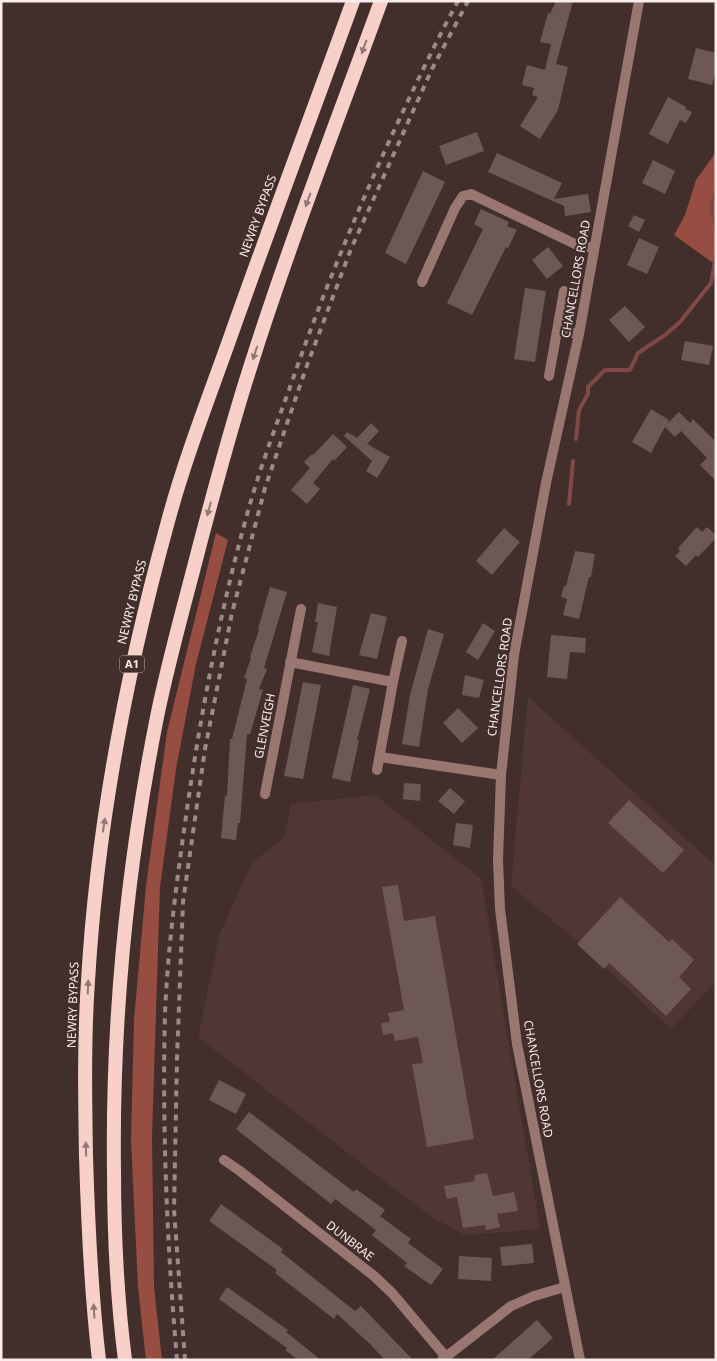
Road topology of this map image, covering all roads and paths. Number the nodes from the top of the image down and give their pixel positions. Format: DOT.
graph roads {
  1 [pos="353,1"];
  2 [pos="381,1"];
  3 [pos="639,1"];
  4 [pos="593,248"];
  5 [pos="422,282"];
  6 [pos="564,291"];
  7 [pos="558,330"];
  8 [pos="579,334"];
  9 [pos="549,376"];
  10 [pos="301,609"];
  11 [pos="402,641"];
  12 [pos="290,662"];
  13 [pos="393,682"];
  14 [pos="380,757"];
  15 [pos="377,770"];
  16 [pos="501,774"];
  17 [pos="266,794"];
  18 [pos="224,1160"];
  19 [pos="565,1287"];
  20 [pos="444,1358"];
  21 [pos="99,1360"];
  22 [pos="125,1360"];
  23 [pos="580,1360"];
  21 -- 1 [label="highway, NEWRY BYPASS / A1, one-way"];
  2 -- 22 [label="highway, one-way"];
  3 -- 4 [label="street, CHANCELLORS ROAD"];
  4 -- 5 [label="street"];
  4 -- 8 [label="street, CHANCELLORS ROAD"];
  6 -- 7 [label="street"];
  7 -- 8 [label="street"];
  7 -- 9 [label="street"];
  8 -- 16 [label="street, CHANCELLORS ROAD"];
  10 -- 12 [label="street, GLENVEIGH"];
  11 -- 13 [label="street"];
  12 -- 13 [label="street"];
  12 -- 17 [label="street, GLENVEIGH"];
  13 -- 14 [label="street"];
  14 -- 15 [label="street"];
  14 -- 16 [label="street"];
  16 -- 19 [label="street, CHANCELLORS ROAD"];
  18 -- 20 [label="street, DUNBRAE"];
  19 -- 20 [label="street, DUNBRAE"];
  19 -- 23 [label="street, CHANCELLORS ROAD"];
}
